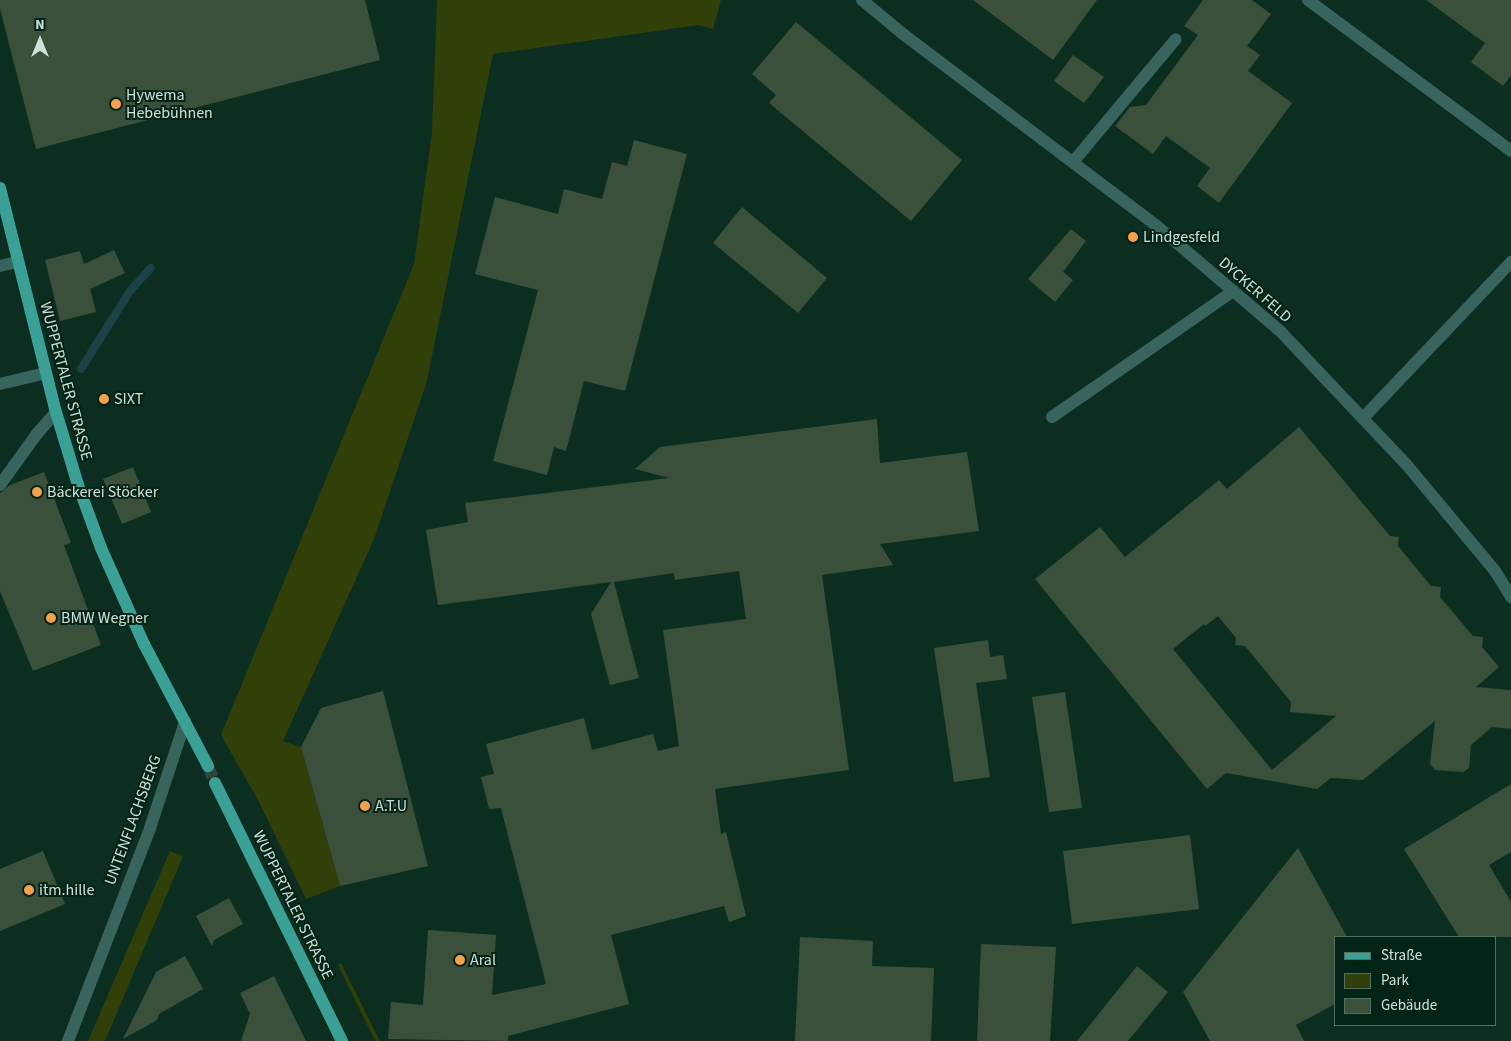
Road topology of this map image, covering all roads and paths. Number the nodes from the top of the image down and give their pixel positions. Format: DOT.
graph roads {
  1 [pos="862,0"];
  2 [pos="1308,0"];
  3 [pos="1176,38"];
  4 [pos="1511,151"];
  5 [pos="1073,162"];
  6 [pos="0,188"];
  7 [pos="17,262"];
  8 [pos="1511,262"];
  9 [pos="0,266"];
  10 [pos="1233,291"];
  11 [pos="46,373"];
  12 [pos="0,384"];
  13 [pos="56,412"];
  14 [pos="1052,417"];
  15 [pos="1364,417"];
  16 [pos="0,485"];
  17 [pos="1511,597"];
  18 [pos="185,722"];
  19 [pos="208,766"];
  20 [pos="215,782"];
  21 [pos="68,1041"];
  22 [pos="342,1041"];
  1 -- 5 [label="street, DYCKER FELD"];
  2 -- 4 [label="street"];
  3 -- 5 [label="street"];
  5 -- 10 [label="street, DYCKER FELD"];
  6 -- 7 [label="main road, WUPPERTALER STRASSE"];
  7 -- 9 [label="street"];
  7 -- 11 [label="main road, WUPPERTALER STRASSE"];
  8 -- 15 [label="street"];
  10 -- 14 [label="street"];
  10 -- 15 [label="street, DYCKER FELD"];
  11 -- 12 [label="street"];
  11 -- 13 [label="main road, WUPPERTALER STRASSE"];
  13 -- 16 [label="street"];
  13 -- 18 [label="main road, WUPPERTALER STRASSE"];
  15 -- 17 [label="street, DYCKER FELD"];
  18 -- 19 [label="main road, WUPPERTALER STRASSE"];
  18 -- 21 [label="street, UNTENFLACHSBERG"];
  20 -- 22 [label="main road, WUPPERTALER STRASSE"];
}
